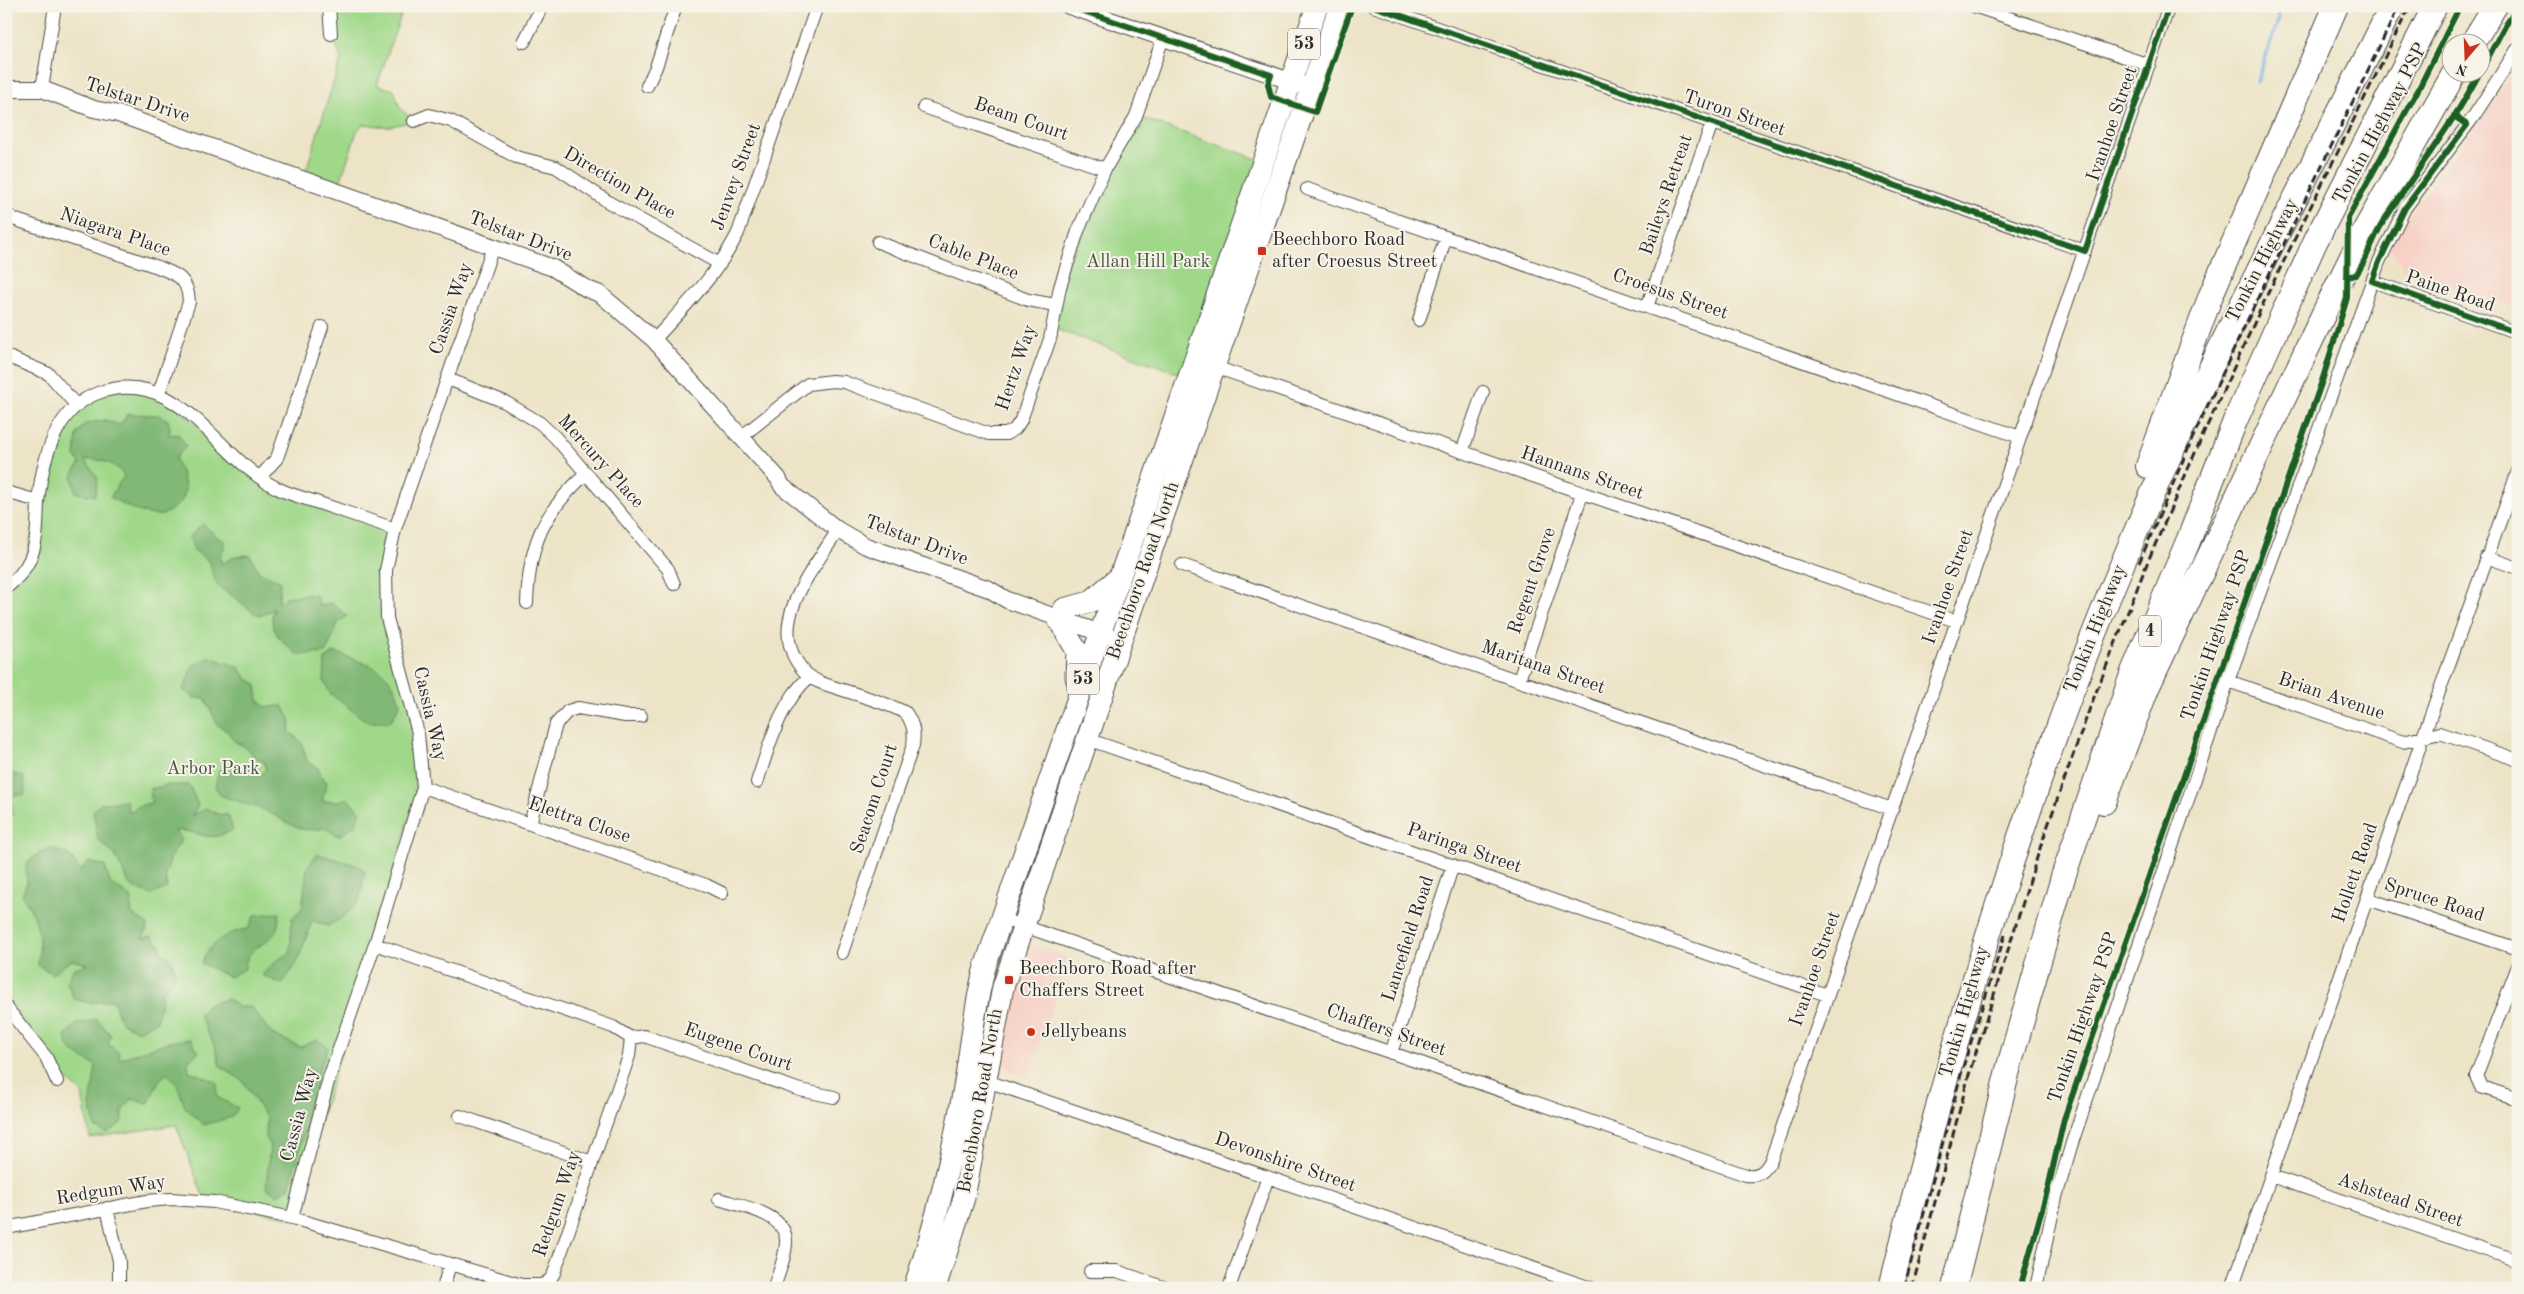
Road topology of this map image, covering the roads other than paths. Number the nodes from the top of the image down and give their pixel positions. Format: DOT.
graph roads {
  1 [pos="55,6"];
  2 [pos="329,6"];
  3 [pos="542,6"];
  4 [pos="676,6"];
  5 [pos="817,6"];
  6 [pos="1069,6"];
  7 [pos="1317,6"];
  8 [pos="1340,6"];
  9 [pos="1373,6"];
  10 [pos="1974,6"];
  11 [pos="2169,6"];
  12 [pos="2336,6"];
  13 [pos="2392,6"];
  14 [pos="2435,6"];
  15 [pos="2495,6"];
  16 [pos="2479,32"];
  17 [pos="331,34"];
  18 [pos="1163,38"];
  19 [pos="524,42"];
  20 [pos="2518,48"];
  21 [pos="2149,65"];
  22 [pos="2449,82"];
  23 [pos="1301,85"];
  24 [pos="646,86"];
  25 [pos="6,89"];
  26 [pos="42,89"];
  27 [pos="924,107"];
  28 [pos="414,121"];
  29 [pos="1712,122"];
  30 [pos="1106,169"];
  31 [pos="1307,189"];
  32 [pos="6,214"];
  33 [pos="1446,237"];
  34 [pos="878,242"];
  35 [pos="493,247"];
  36 [pos="2085,251"];
  37 [pos="720,264"];
  38 [pos="2372,282"];
  39 [pos="1055,305"];
  40 [pos="1647,307"];
  41 [pos="1419,320"];
  42 [pos="322,327"];
  43 [pos="2518,333"];
  44 [pos="654,340"];
  45 [pos="6,356"];
  46 [pos="1205,363"];
  47 [pos="448,380"];
  48 [pos="1483,392"];
  49 [pos="159,393"];
  50 [pos="76,405"];
  51 [pos="740,437"];
  52 [pos="2020,437"];
  53 [pos="1462,452"];
  54 [pos="2518,470"];
  55 [pos="587,473"];
  56 [pos="260,477"];
  57 [pos="6,492"];
  58 [pos="1582,494"];
  59 [pos="38,502"];
  60 [pos="395,529"];
  61 [pos="838,530"];
  62 [pos="2486,557"];
  63 [pos="1182,565"];
  64 [pos="2518,568"];
  65 [pos="1118,577"];
  66 [pos="674,584"];
  67 [pos="6,588"];
  68 [pos="527,603"];
  69 [pos="1061,614"];
  70 [pos="1956,622"];
  71 [pos="1101,627"];
  72 [pos="1122,634"];
  73 [pos="2081,665"];
  74 [pos="810,676"];
  75 [pos="1520,680"];
  76 [pos="2228,681"];
  77 [pos="1073,708"];
  78 [pos="641,716"];
  79 [pos="2423,736"];
  80 [pos="1088,739"];
  81 [pos="2518,760"];
  82 [pos="757,782"];
  83 [pos="423,787"];
  84 [pos="1892,809"];
  85 [pos="530,824"];
  86 [pos="1453,865"];
  87 [pos="722,893"];
  88 [pos="2368,898"];
  89 [pos="1012,922"];
  90 [pos="375,944"];
  91 [pos="2518,949"];
  92 [pos="842,953"];
  93 [pos="2518,966"];
  94 [pos="1827,995"];
  95 [pos="6,1007"];
  96 [pos="2022,1021"];
  97 [pos="631,1038"];
  98 [pos="1391,1053"];
  99 [pos="966,1074"];
  100 [pos="57,1081"];
  101 [pos="987,1081"];
  102 [pos="834,1097"];
  103 [pos="2518,1099"];
  104 [pos="460,1116"];
  105 [pos="592,1162"];
  106 [pos="1757,1175"];
  107 [pos="2271,1176"];
  108 [pos="1268,1177"];
  109 [pos="719,1199"];
  110 [pos="107,1208"];
  111 [pos="292,1218"];
  112 [pos="6,1228"];
  113 [pos="2518,1261"];
  114 [pos="450,1264"];
  115 [pos="1090,1271"];
  116 [pos="119,1288"];
  117 [pos="443,1288"];
  118 [pos="774,1288"];
  119 [pos="914,1288"];
  120 [pos="935,1288"];
  121 [pos="1166,1288"];
  122 [pos="1229,1288"];
  123 [pos="1591,1288"];
  124 [pos="1891,1288"];
  125 [pos="1954,1288"];
  126 [pos="2036,1288"];
  127 [pos="2232,1288"];
  1 -- 26 [label="street"];
  2 -- 17 [label="street"];
  3 -- 19 [label="street"];
  4 -- 24 [label="street"];
  5 -- 37 [label="street, Jenvey Street"];
  6 -- 18 [label="street"];
  7 -- 23 [label="main road, Beechboro Road North / 53"];
  8 -- 23 [label="main road, Beechboro Road North / 53"];
  9 -- 29 [label="street, Turon Street"];
  10 -- 21 [label="street"];
  11 -- 21 [label="street, Ivanhoe Street"];
  12 -- 73 [label="highway"];
  13 -- 73 [label="highway, Tonkin Highway"];
  14 -- 96 [label="highway, Tonkin Highway / 4"];
  15 -- 16 [label="highway"];
  18 -- 23 [label="street"];
  18 -- 30 [label="street, Hertz Way"];
  20 -- 38 [label="street"];
  21 -- 36 [label="street, Ivanhoe Street"];
  22 -- 96 [label="highway"];
  23 -- 46 [label="main road, Beechboro Road North / 53"];
  25 -- 26 [label="street, Telstar Drive"];
  26 -- 35 [label="street, Telstar Drive"];
  27 -- 30 [label="street, Beam Court"];
  28 -- 37 [label="street, Direction Place"];
  29 -- 36 [label="street, Turon Street"];
  29 -- 40 [label="street, Baileys Retreat"];
  30 -- 39 [label="street, Hertz Way"];
  31 -- 33 [label="street, Croesus Street"];
  32 -- 49 [label="street, Niagara Place"];
  33 -- 40 [label="street, Croesus Street"];
  33 -- 41 [label="street"];
  34 -- 39 [label="street, Cable Place"];
  35 -- 44 [label="street, Telstar Drive"];
  35 -- 47 [label="street, Cassia Way"];
  36 -- 52 [label="street, Ivanhoe Street"];
  37 -- 44 [label="street, Jenvey Street"];
  38 -- 43 [label="street, Paine Road"];
  38 -- 76 [label="street"];
  39 -- 51 [label="street, Hertz Way"];
  40 -- 52 [label="street, Croesus Street"];
  42 -- 56 [label="street"];
  44 -- 51 [label="street, Telstar Drive"];
  45 -- 50 [label="street"];
  46 -- 53 [label="street, Hannans Street"];
  46 -- 65 [label="main road, Beechboro Road North / 53"];
  46 -- 72 [label="main road, Beechboro Road North / 53"];
  47 -- 55 [label="street, Mercury Place"];
  47 -- 60 [label="street, Cassia Way"];
  48 -- 53 [label="street"];
  49 -- 50 [label="street"];
  49 -- 56 [label="street"];
  50 -- 59 [label="street"];
  51 -- 61 [label="street, Telstar Drive"];
  52 -- 70 [label="street, Ivanhoe Street"];
  53 -- 58 [label="street, Hannans Street"];
  54 -- 62 [label="street, Hollett Road"];
  55 -- 66 [label="street, Mercury Place"];
  55 -- 68 [label="street"];
  56 -- 60 [label="street"];
  57 -- 59 [label="street"];
  58 -- 70 [label="street, Hannans Street"];
  58 -- 75 [label="street, Regent Grove"];
  59 -- 67 [label="street"];
  60 -- 83 [label="street, Cassia Way"];
  61 -- 69 [label="street, Telstar Drive"];
  61 -- 74 [label="street, Seacom Court"];
  62 -- 64 [label="street"];
  62 -- 79 [label="street, Hollett Road"];
  63 -- 75 [label="street, Maritana Street"];
  65 -- 69 [label="main road"];
  65 -- 71 [label="main road, Beechboro Road North / 53"];
  69 -- 71 [label="street, Telstar Drive"];
  69 -- 77 [label="main road"];
  70 -- 84 [label="street, Ivanhoe Street"];
  71 -- 72 [label="street, Telstar Drive"];
  71 -- 77 [label="main road, Beechboro Road North / 53"];
  72 -- 80 [label="main road, Beechboro Road North / 53"];
  73 -- 124 [label="highway, Tonkin Highway"];
  74 -- 82 [label="street"];
  74 -- 92 [label="street, Seacom Court"];
  75 -- 84 [label="street, Maritana Street"];
  76 -- 79 [label="street, Brian Avenue"];
  76 -- 126 [label="street"];
  77 -- 89 [label="main road, Beechboro Road North / 53"];
  78 -- 85 [label="street"];
  79 -- 81 [label="street, Brian Avenue"];
  79 -- 88 [label="street, Hollett Road"];
  80 -- 86 [label="street, Paringa Street"];
  80 -- 89 [label="main road, Beechboro Road North / 53"];
  83 -- 85 [label="street, Elettra Close"];
  83 -- 90 [label="street, Cassia Way"];
  84 -- 94 [label="street, Ivanhoe Street"];
  85 -- 87 [label="street, Elettra Close"];
  86 -- 94 [label="street, Paringa Street"];
  86 -- 98 [label="street, Lancefield Road"];
  88 -- 91 [label="street, Spruce Road"];
  88 -- 107 [label="street, Hollett Road"];
  89 -- 98 [label="street, Chaffers Street"];
  89 -- 99 [label="main road, Beechboro Road North / 53"];
  89 -- 101 [label="main road, Beechboro Road North / 53"];
  90 -- 97 [label="street"];
  90 -- 111 [label="street, Cassia Way"];
  93 -- 103 [label="street"];
  94 -- 106 [label="street, Ivanhoe Street"];
  95 -- 100 [label="street"];
  96 -- 125 [label="highway, Tonkin Highway / 4"];
  97 -- 102 [label="street, Eugene Court"];
  97 -- 105 [label="street, Redgum Way"];
  98 -- 106 [label="street, Chaffers Street"];
  99 -- 101 [label="street, Devonshire Street"];
  99 -- 119 [label="main road, Beechboro Road North / 53"];
  101 -- 108 [label="street, Devonshire Street"];
  101 -- 120 [label="main road, Beechboro Road North / 53"];
  104 -- 105 [label="street"];
  105 -- 114 [label="street, Redgum Way"];
  107 -- 113 [label="street, Ashstead Street"];
  107 -- 127 [label="street, Hollett Road"];
  108 -- 122 [label="street"];
  108 -- 123 [label="street, Devonshire Street"];
  109 -- 118 [label="street"];
  110 -- 111 [label="street, Redgum Way"];
  110 -- 112 [label="street, Redgum Way"];
  110 -- 116 [label="street"];
  111 -- 114 [label="street, Redgum Way"];
  114 -- 117 [label="street"];
  115 -- 121 [label="street"];
}
